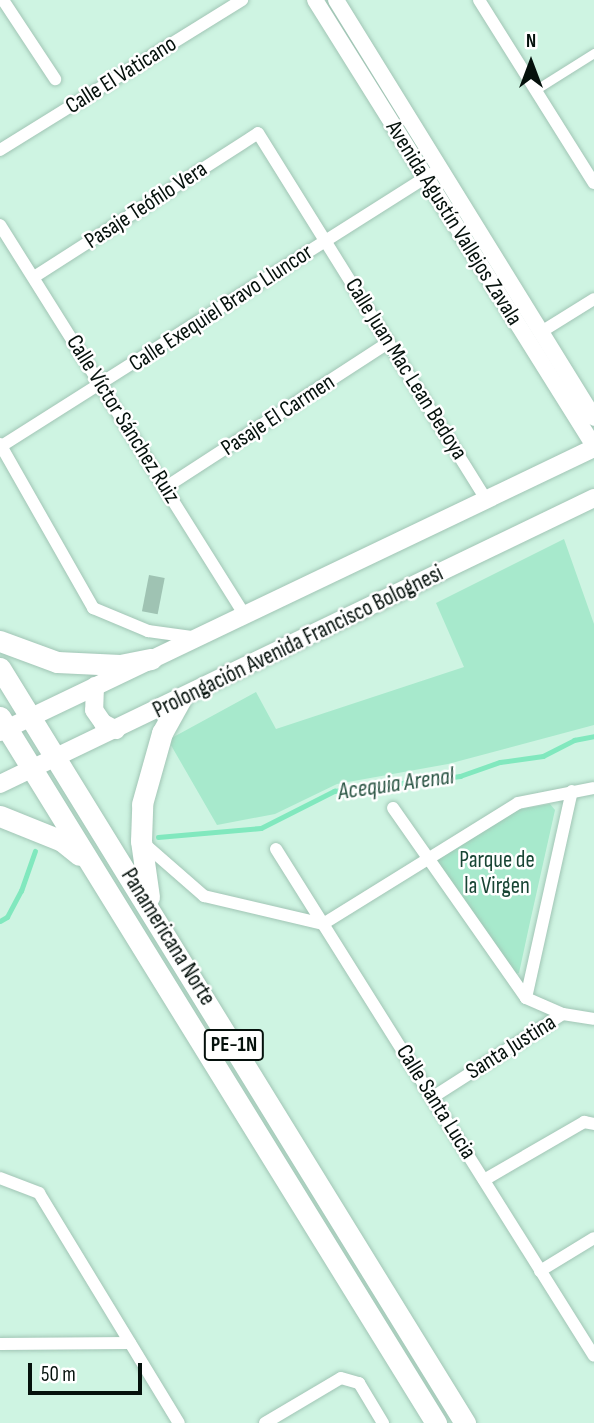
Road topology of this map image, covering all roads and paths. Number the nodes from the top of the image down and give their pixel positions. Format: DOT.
graph roads {
  1 [pos="3,0"];
  2 [pos="242,0"];
  3 [pos="315,0"];
  4 [pos="336,0"];
  5 [pos="479,0"];
  6 [pos="594,53"];
  7 [pos="55,79"];
  8 [pos="535,90"];
  9 [pos="258,133"];
  10 [pos="0,150"];
  11 [pos="440,168"];
  12 [pos="426,178"];
  13 [pos="593,179"];
  14 [pos="0,225"];
  15 [pos="327,241"];
  16 [pos="34,277"];
  17 [pos="594,299"];
  18 [pos="541,332"];
  19 [pos="389,342"];
  20 [pos="102,384"];
  21 [pos="594,418"];
  22 [pos="0,446"];
  23 [pos="594,447"];
  24 [pos="166,487"];
  25 [pos="594,498"];
  26 [pos="486,499"];
  27 [pos="245,615"];
  28 [pos="198,637"];
  29 [pos="0,641"];
  30 [pos="151,659"];
  31 [pos="0,668"];
  32 [pos="95,686"];
  33 [pos="180,700"];
  34 [pos="31,717"];
  35 [pos="2,726"];
  36 [pos="116,730"];
  37 [pos="57,759"];
  38 [pos="33,770"];
  39 [pos="0,784"];
  40 [pos="594,788"];
  41 [pos="572,791"];
  42 [pos="393,808"];
  43 [pos="0,816"];
  44 [pos="141,841"];
  45 [pos="275,849"];
  46 [pos="430,861"];
  47 [pos="96,870"];
  48 [pos="153,913"];
  49 [pos="323,924"];
  50 [pos="526,998"];
  51 [pos="563,1014"];
  52 [pos="594,1019"];
  53 [pos="433,1097"];
  54 [pos="594,1124"];
  55 [pos="0,1178"];
  56 [pos="484,1180"];
  57 [pos="594,1238"];
  58 [pos="540,1271"];
  59 [pos="130,1343"];
  60 [pos="0,1344"];
  61 [pos="594,1356"];
  62 [pos="179,1423"];
  63 [pos="265,1423"];
  64 [pos="383,1423"];
  65 [pos="436,1423"];
  66 [pos="465,1423"];
  1 -- 7 [label="street"];
  2 -- 10 [label="street, Calle El Vaticano"];
  3 -- 12 [label="street, Avenida Agustín Vallejos Zavala"];
  4 -- 11 [label="street, Avenida Agustín Vallejos Zavala"];
  5 -- 8 [label="street"];
  6 -- 8 [label="street"];
  8 -- 13 [label="street"];
  9 -- 15 [label="street, Calle Juan Mac Lean Bedoya"];
  9 -- 16 [label="street, Pasaje Teófilo Vera"];
  11 -- 12 [label="street, Calle Exequiel Bravo Lluncor"];
  11 -- 18 [label="street, Avenida Agustín Vallejos Zavala"];
  12 -- 15 [label="street, Calle Exequiel Bravo Lluncor"];
  12 -- 23 [label="street, Avenida Agustín Vallejos Zavala"];
  14 -- 16 [label="street, Calle Víctor Sánchez Ruiz"];
  15 -- 19 [label="street, Calle Juan Mac Lean Bedoya"];
  15 -- 20 [label="street, Calle Exequiel Bravo Lluncor"];
  16 -- 20 [label="street, Calle Víctor Sánchez Ruiz"];
  17 -- 18 [label="street"];
  18 -- 21 [label="street, Avenida Agustín Vallejos Zavala"];
  19 -- 24 [label="street, Pasaje El Carmen"];
  19 -- 26 [label="street, Calle Juan Mac Lean Bedoya"];
  20 -- 22 [label="street, Calle Exequiel Bravo Lluncor"];
  20 -- 24 [label="street, Calle Víctor Sánchez Ruiz"];
  22 -- 28 [label="street"];
  23 -- 26 [label="main road, Prolongación Avenida Francisco Bolognesi"];
  24 -- 27 [label="street, Calle Víctor Sánchez Ruiz"];
  25 -- 33 [label="main road, Prolongación Avenida Francisco Bolognesi"];
  26 -- 27 [label="main road, Prolongación Avenida Francisco Bolognesi"];
  27 -- 28 [label="main road, Prolongación Avenida Francisco Bolognesi"];
  28 -- 30 [label="main road, Prolongación Avenida Francisco Bolognesi"];
  29 -- 30 [label="highway"];
  30 -- 32 [label="main road, Prolongación Avenida Francisco Bolognesi"];
  31 -- 34 [label="highway, Panamericana Norte / PE-1N"];
  32 -- 34 [label="main road, Prolongación Avenida Francisco Bolognesi"];
  32 -- 36 [label="main road"];
  33 -- 36 [label="main road, Prolongación Avenida Francisco Bolognesi"];
  33 -- 44 [label="highway"];
  34 -- 35 [label="main road, Prolongación Avenida Francisco Bolognesi"];
  34 -- 37 [label="highway, Panamericana Norte / PE-1N"];
  35 -- 38 [label="highway, Panamericana Norte / PE-1N"];
  36 -- 37 [label="main road, Prolongación Avenida Francisco Bolognesi"];
  37 -- 38 [label="main road, Prolongación Avenida Francisco Bolognesi"];
  37 -- 48 [label="highway, Panamericana Norte / PE-1N"];
  38 -- 39 [label="main road, Prolongación Avenida Francisco Bolognesi"];
  38 -- 47 [label="highway, Panamericana Norte / PE-1N"];
  40 -- 41 [label="street"];
  41 -- 46 [label="street"];
  41 -- 50 [label="street"];
  42 -- 46 [label="street"];
  43 -- 47 [label="highway"];
  44 -- 48 [label="highway"];
  44 -- 49 [label="street"];
  45 -- 49 [label="street, Calle Santa Lucia"];
  46 -- 49 [label="street"];
  46 -- 50 [label="street"];
  47 -- 65 [label="highway, Panamericana Norte / PE-1N"];
  48 -- 66 [label="highway, Panamericana Norte / PE-1N"];
  49 -- 53 [label="street, Calle Santa Lucia"];
  50 -- 51 [label="street"];
  51 -- 52 [label="street, Santa Justina"];
  51 -- 53 [label="street, Santa Justina"];
  53 -- 56 [label="street, Calle Santa Lucia"];
  54 -- 56 [label="street"];
  55 -- 59 [label="street"];
  56 -- 58 [label="street, Calle Santa Lucia"];
  57 -- 58 [label="street"];
  58 -- 61 [label="street, Calle Santa Lucia"];
  59 -- 60 [label="street"];
  59 -- 62 [label="street"];
  63 -- 64 [label="street"];
}
